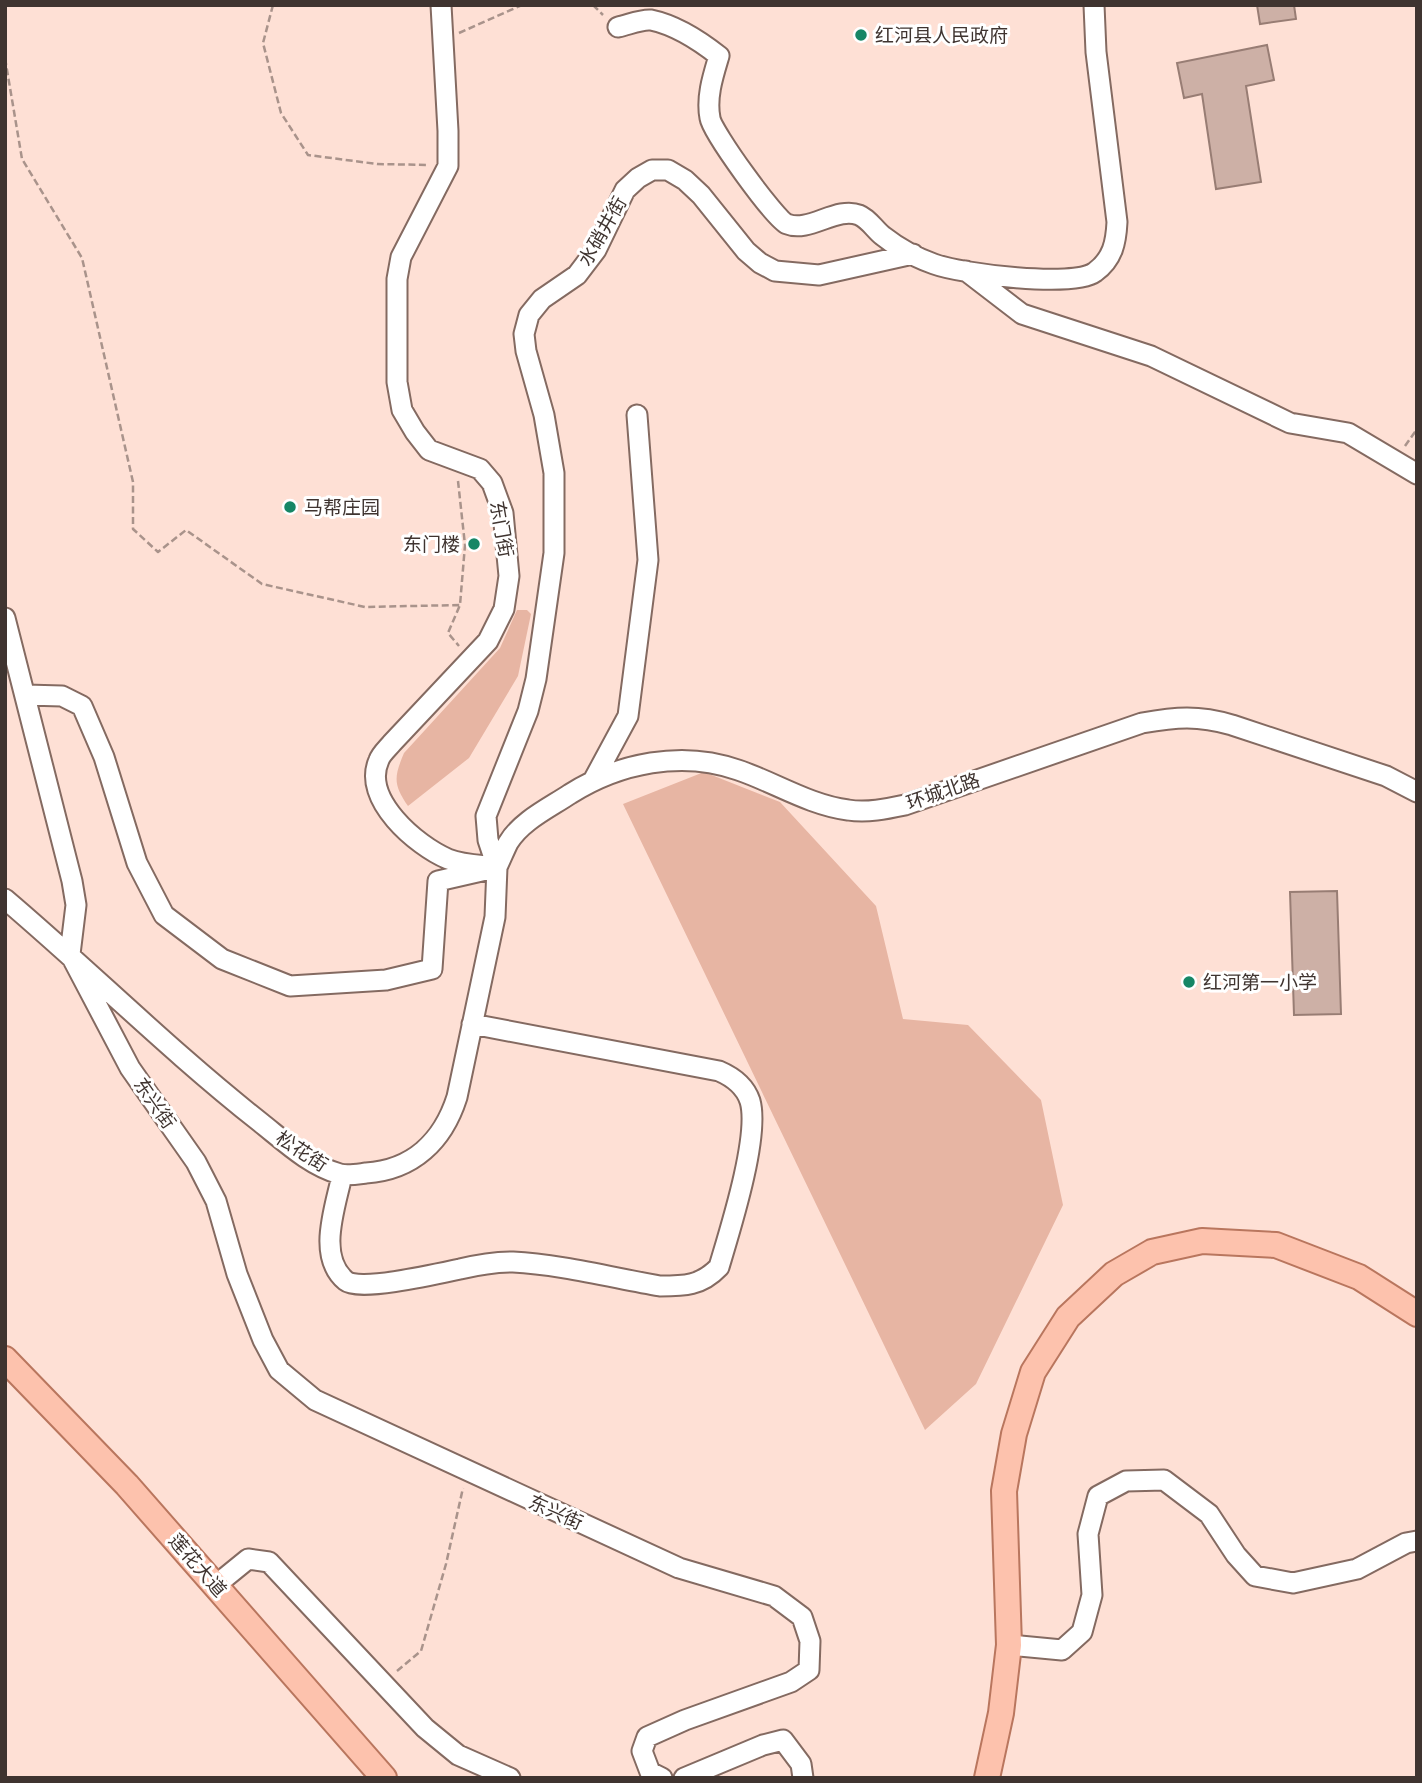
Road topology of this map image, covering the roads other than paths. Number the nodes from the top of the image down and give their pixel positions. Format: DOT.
graph roads {
  1 [pos="441,5"];
  2 [pos="1094,5"];
  3 [pos="618,27"];
  4 [pos="912,254"];
  5 [pos="964,270"];
  6 [pos="637,415"];
  7 [pos="1417,474"];
  8 [pos="5,618"];
  9 [pos="26,695"];
  10 [pos="594,779"];
  11 [pos="1417,792"];
  12 [pos="497,867"];
  13 [pos="5,899"];
  14 [pos="70,954"];
  15 [pos="472,1024"];
  16 [pos="342,1175"];
  17 [pos="1417,1314"];
  18 [pos="5,1359"];
  19 [pos="1417,1541"];
  20 [pos="216,1586"];
  21 [pos="1009,1645"];
  22 [pos="384,1778"];
  23 [pos="510,1778"];
  24 [pos="662,1778"];
  25 [pos="684,1778"];
  26 [pos="803,1778"];
  27 [pos="987,1778"];
  1 -- 12 [label="street, 东门街"];
  2 -- 5 [label="street"];
  3 -- 4 [label="street"];
  4 -- 5 [label="street"];
  4 -- 12 [label="street, 水硝井街"];
  5 -- 7 [label="street"];
  6 -- 10 [label="street"];
  8 -- 9 [label="street"];
  9 -- 12 [label="street"];
  9 -- 14 [label="street"];
  10 -- 11 [label="street, 环城北路"];
  10 -- 12 [label="street, 环城北路"];
  12 -- 15 [label="street, 松花街"];
  13 -- 14 [label="street, 松花街"];
  14 -- 16 [label="street, 松花街"];
  14 -- 24 [label="street, 东兴街"];
  15 -- 16 [label="street, 松花街"];
  15 -- 16 [label="street"];
  17 -- 21 [label="main road"];
  18 -- 20 [label="main road, 莲花大道"];
  19 -- 21 [label="street"];
  20 -- 22 [label="main road, 莲花大道"];
  20 -- 23 [label="street"];
  21 -- 27 [label="main road"];
  25 -- 26 [label="street"];
}
